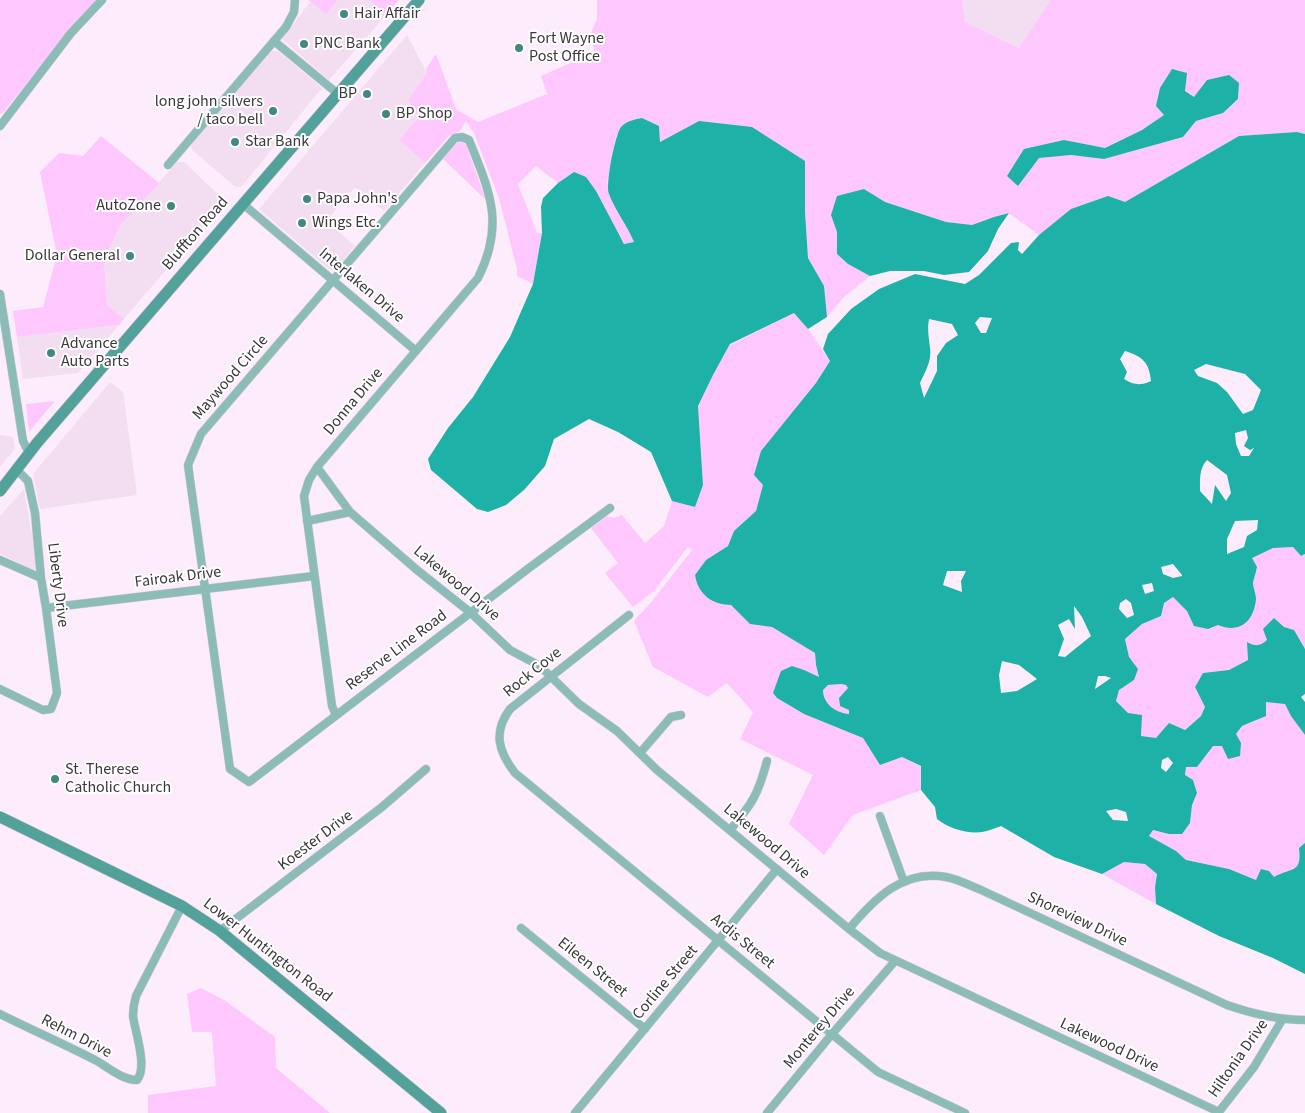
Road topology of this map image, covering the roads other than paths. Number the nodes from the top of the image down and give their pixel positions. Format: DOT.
graph roads {
  1 [pos="102,0"];
  2 [pos="295,0"];
  3 [pos="419,0"];
  4 [pos="274,41"];
  5 [pos="338,94"];
  6 [pos="0,126"];
  7 [pos="462,137"];
  8 [pos="168,165"];
  9 [pos="243,204"];
  10 [pos="333,280"];
  11 [pos="0,294"];
  12 [pos="2,317"];
  13 [pos="416,351"];
  14 [pos="29,453"];
  15 [pos="317,466"];
  16 [pos="16,469"];
  17 [pos="0,491"];
  18 [pos="610,508"];
  19 [pos="350,512"];
  20 [pos="307,520"];
  21 [pos="0,560"];
  22 [pos="314,576"];
  23 [pos="41,578"];
  24 [pos="205,589"];
  25 [pos="46,608"];
  26 [pos="471,613"];
  27 [pos="629,615"];
  28 [pos="550,676"];
  29 [pos="0,689"];
  30 [pos="336,715"];
  31 [pos="681,715"];
  32 [pos="640,754"];
  33 [pos="767,761"];
  34 [pos="426,769"];
  35 [pos="515,773"];
  36 [pos="249,782"];
  37 [pos="880,816"];
  38 [pos="0,818"];
  39 [pos="730,830"];
  40 [pos="777,869"];
  41 [pos="904,882"];
  42 [pos="182,906"];
  43 [pos="521,928"];
  44 [pos="849,929"];
  45 [pos="220,931"];
  46 [pos="718,940"];
  47 [pos="895,961"];
  48 [pos="0,1014"];
  49 [pos="1282,1020"];
  50 [pos="1305,1020"];
  51 [pos="645,1029"];
  52 [pos="832,1034"];
  53 [pos="440,1113"];
  54 [pos="575,1113"];
  55 [pos="767,1113"];
  56 [pos="965,1113"];
  57 [pos="1218,1113"];
  1 -- 6 [label="street"];
  2 -- 4 [label="street"];
  3 -- 5 [label="main road, Bluffton Road"];
  4 -- 5 [label="street"];
  4 -- 8 [label="street"];
  5 -- 9 [label="main road, Bluffton Road"];
  7 -- 10 [label="street, Maywood Circle"];
  7 -- 13 [label="street, Donna Drive"];
  9 -- 10 [label="street, Interlaken Drive"];
  9 -- 14 [label="main road, Bluffton Road"];
  10 -- 13 [label="street, Interlaken Drive"];
  10 -- 24 [label="street, Maywood Circle"];
  11 -- 12 [label="street"];
  12 -- 14 [label="street"];
  13 -- 15 [label="street, Donna Drive"];
  14 -- 16 [label="main road, Bluffton Road"];
  15 -- 19 [label="street, Lakewood Drive"];
  15 -- 20 [label="street, Donna Drive"];
  16 -- 17 [label="main road, Bluffton Road"];
  16 -- 23 [label="street, Liberty Drive"];
  18 -- 26 [label="street, Reserve Line Road"];
  19 -- 20 [label="street"];
  19 -- 26 [label="street, Lakewood Drive"];
  20 -- 22 [label="street, Donna Drive"];
  21 -- 23 [label="street"];
  22 -- 24 [label="street, Fairoak Drive"];
  22 -- 30 [label="street, Donna Drive"];
  23 -- 25 [label="street, Liberty Drive"];
  24 -- 25 [label="street, Fairoak Drive"];
  24 -- 36 [label="street, Maywood Circle"];
  25 -- 29 [label="street, Liberty Drive"];
  26 -- 28 [label="street, Lakewood Drive"];
  26 -- 30 [label="street, Reserve Line Road"];
  27 -- 28 [label="street, Rock Cove"];
  28 -- 32 [label="street, Lakewood Drive"];
  28 -- 35 [label="street, Rock Cove"];
  30 -- 36 [label="street, Reserve Line Road"];
  31 -- 32 [label="street"];
  32 -- 39 [label="street, Lakewood Drive"];
  33 -- 39 [label="street"];
  34 -- 45 [label="street, Koester Drive"];
  35 -- 46 [label="street, Ardis Street"];
  37 -- 41 [label="street"];
  38 -- 42 [label="main road, Lower Huntington Road"];
  39 -- 40 [label="street, Lakewood Drive"];
  40 -- 44 [label="street, Lakewood Drive"];
  40 -- 46 [label="street, Corline Street"];
  41 -- 44 [label="street, Shoreview Drive"];
  41 -- 49 [label="street, Shoreview Drive"];
  42 -- 45 [label="main road, Lower Huntington Road"];
  42 -- 48 [label="street, Rehm Drive"];
  43 -- 51 [label="street, Eileen Street"];
  44 -- 47 [label="street, Lakewood Drive"];
  45 -- 53 [label="main road, Lower Huntington Road"];
  46 -- 51 [label="street, Corline Street"];
  46 -- 52 [label="street, Ardis Street"];
  47 -- 52 [label="street, Monterey Drive"];
  47 -- 57 [label="street, Lakewood Drive"];
  49 -- 50 [label="street, Shoreview Drive"];
  49 -- 57 [label="street, Hiltonia Drive"];
  51 -- 54 [label="street, Corline Street"];
  52 -- 55 [label="street, Monterey Drive"];
  52 -- 56 [label="street, Ardis Street"];
}
